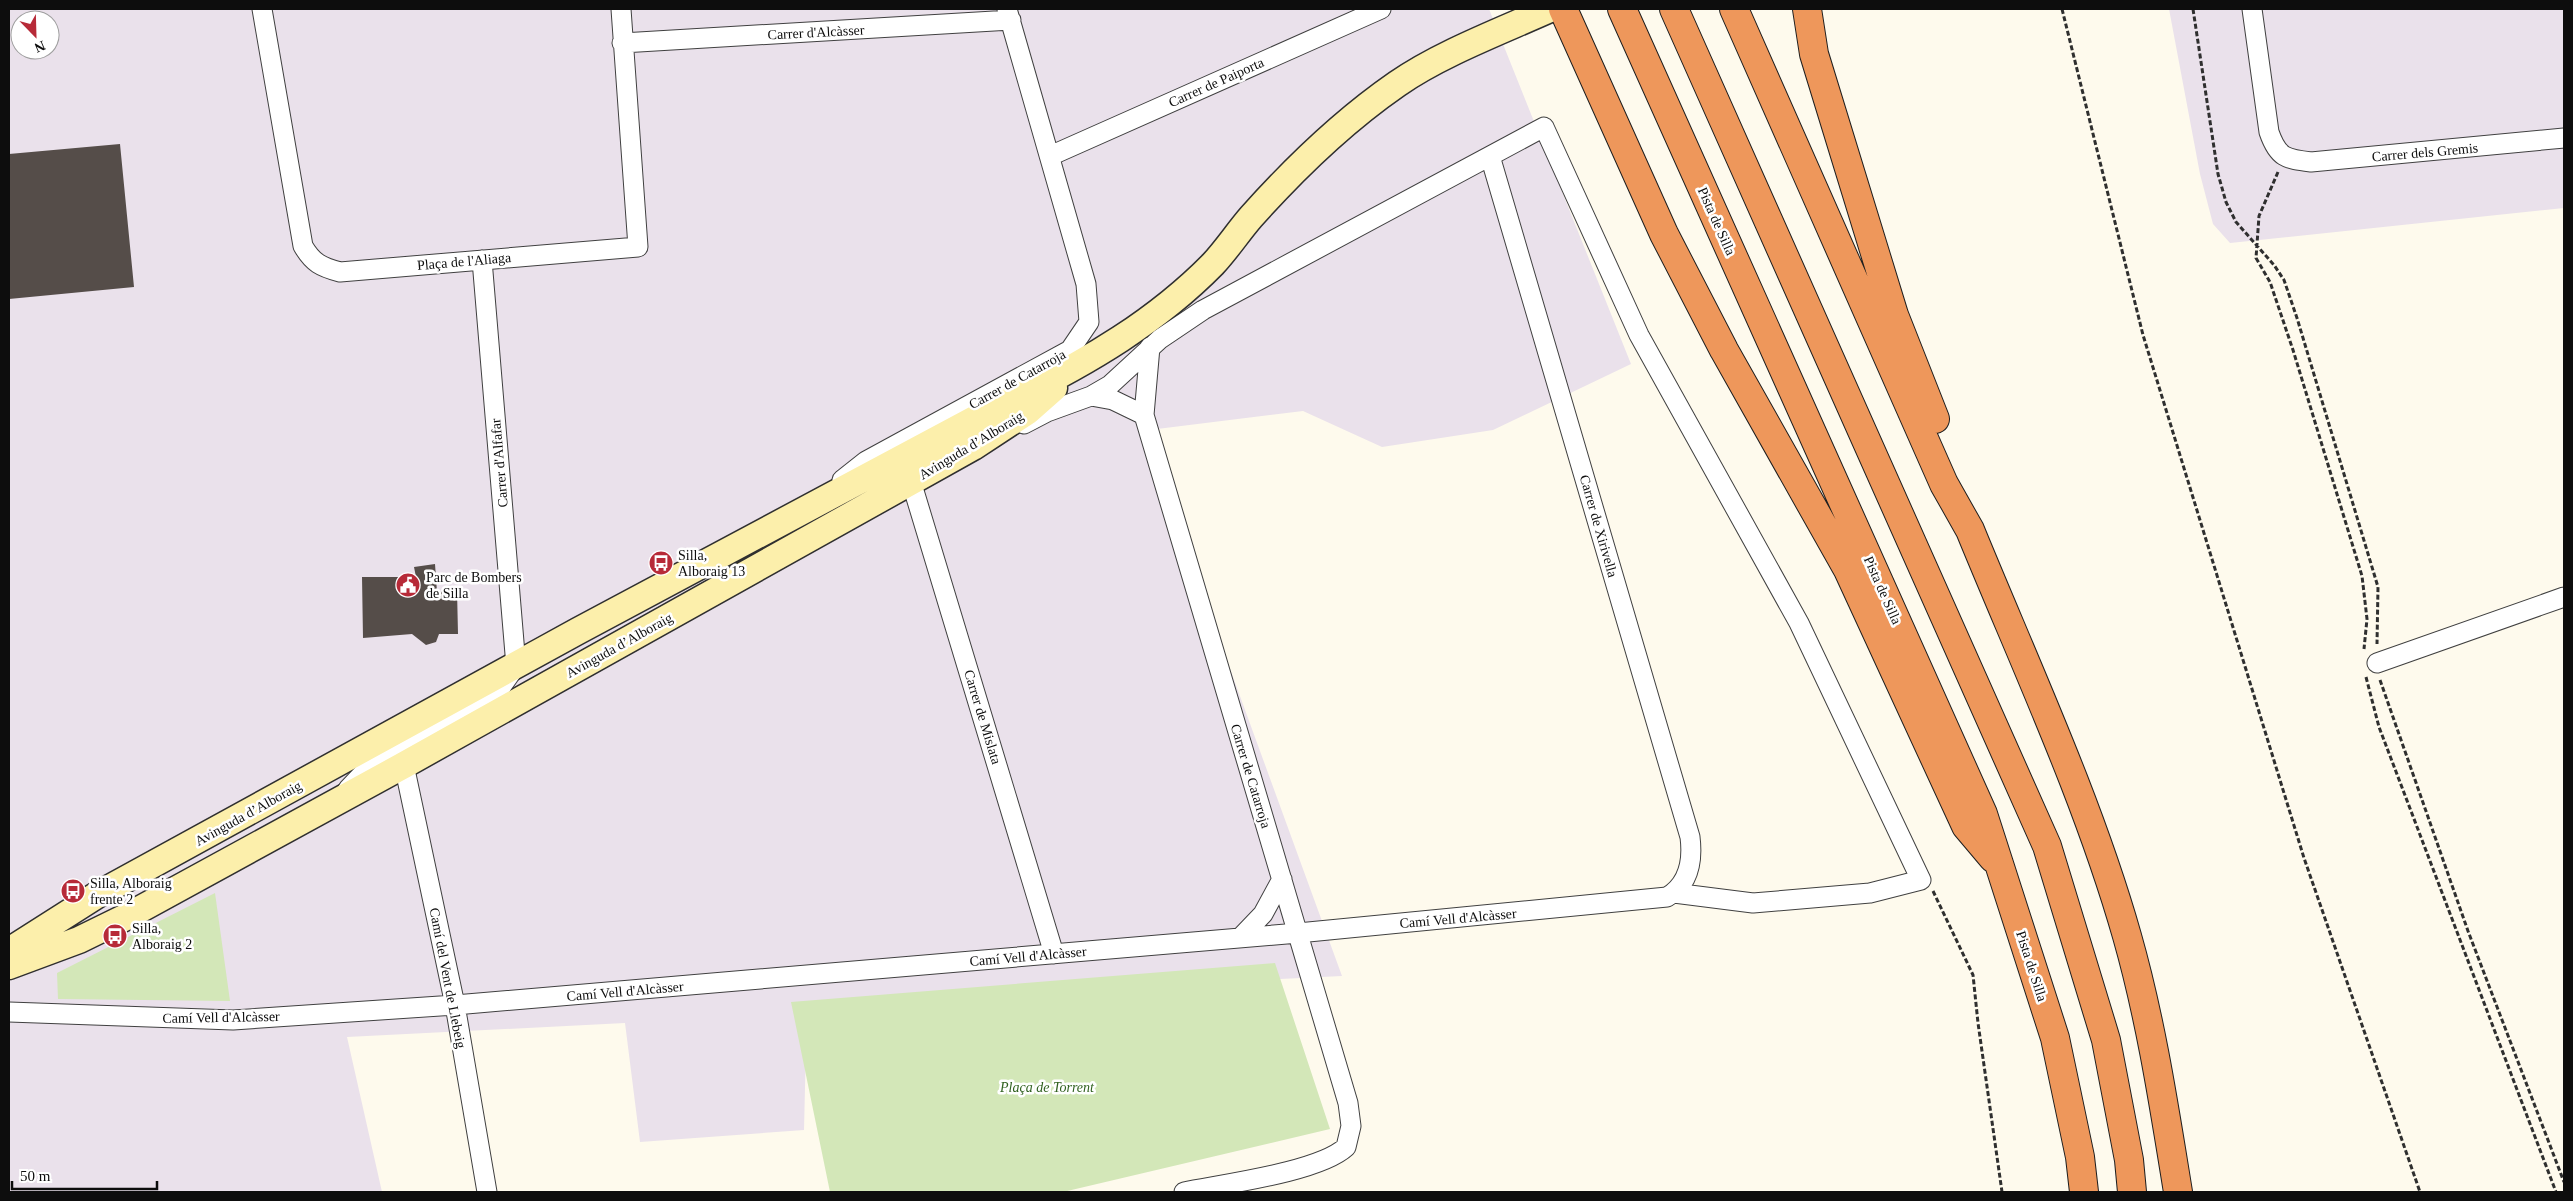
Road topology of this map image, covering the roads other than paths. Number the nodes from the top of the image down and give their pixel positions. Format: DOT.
graph roads {
  1 [pos="262,9"];
  2 [pos="621,9"];
  3 [pos="1381,9"];
  4 [pos="1550,9"];
  5 [pos="1563,9"];
  6 [pos="1622,9"];
  7 [pos="1674,9"];
  8 [pos="1734,9"];
  9 [pos="1807,9"];
  10 [pos="2252,9"];
  11 [pos="1009,15"];
  12 [pos="622,43"];
  13 [pos="2564,138"];
  14 [pos="1050,156"];
  15 [pos="1490,156"];
  16 [pos="482,260"];
  17 [pos="1150,348"];
  18 [pos="1074,368"];
  19 [pos="1091,396"];
  20 [pos="1144,415"];
  21 [pos="946,462"];
  22 [pos="912,481"];
  23 [pos="789,520"];
  24 [pos="1970,530"];
  25 [pos="2564,597"];
  26 [pos="2377,663"];
  27 [pos="516,666"];
  28 [pos="404,766"];
  29 [pos="333,804"];
  30 [pos="2001,867"];
  31 [pos="1282,879"];
  32 [pos="1674,893"];
  33 [pos="1298,933"];
  34 [pos="1240,938"];
  35 [pos="9,951"];
  36 [pos="1054,954"];
  37 [pos="9,966"];
  38 [pos="455,1005"];
  39 [pos="9,1012"];
  40 [pos="487,1192"];
  41 [pos="1184,1192"];
  42 [pos="2084,1192"];
  43 [pos="2132,1192"];
  44 [pos="2178,1192"];
  1 -- 16 [label="street, Plaça de l'Aliaga"];
  2 -- 12 [label="street, Plaça de l'Aliaga"];
  3 -- 14 [label="street, Carrer de Paiporta"];
  4 -- 18 [label="street"];
  5 -- 30 [label="highway"];
  6 -- 30 [label="highway, Pista de Silla"];
  7 -- 43 [label="highway"];
  8 -- 24 [label="highway"];
  9 -- 24 [label="highway"];
  10 -- 13 [label="street, Carrer dels Gremis"];
  11 -- 12 [label="street, Carrer d'Alcàsser"];
  11 -- 14 [label="street, Carrer de Catarroja"];
  12 -- 16 [label="street, Plaça de l'Aliaga"];
  14 -- 23 [label="street, Carrer de Catarroja"];
  15 -- 17 [label="street"];
  15 -- 32 [label="street, Carrer de Xirivella"];
  15 -- 32 [label="street"];
  16 -- 27 [label="street, Carrer d'Alfafar"];
  17 -- 19 [label="street"];
  17 -- 20 [label="street, Carrer de Catarroja"];
  18 -- 21 [label="street, Avinguda d’Alboraig"];
  18 -- 23 [label="street, Avinguda d’Alboraig"];
  19 -- 20 [label="street"];
  19 -- 21 [label="street"];
  20 -- 31 [label="street, Carrer de Catarroja"];
  21 -- 22 [label="street, Avinguda d’Alboraig"];
  22 -- 28 [label="street, Avinguda d’Alboraig"];
  22 -- 36 [label="street, Carrer de Mislata"];
  23 -- 27 [label="street, Avinguda d’Alboraig"];
  24 -- 44 [label="highway"];
  25 -- 26 [label="street"];
  27 -- 29 [label="street, Avinguda d’Alboraig"];
  27 -- 35 [label="street, Avinguda d’Alboraig"];
  28 -- 29 [label="street, Avinguda d’Alboraig"];
  28 -- 38 [label="street, Camí del Vent de Llebeig"];
  29 -- 37 [label="street, Avinguda d’Alboraig"];
  30 -- 42 [label="highway, Pista de Silla"];
  31 -- 33 [label="street, Carrer de Catarroja"];
  31 -- 34 [label="street"];
  32 -- 33 [label="street, Camí Vell d'Alcàsser"];
  33 -- 34 [label="street, Camí Vell d'Alcàsser"];
  33 -- 41 [label="street, Carrer de Catarroja"];
  34 -- 36 [label="street, Camí Vell d'Alcàsser"];
  36 -- 38 [label="street, Camí Vell d'Alcàsser"];
  38 -- 39 [label="street, Camí Vell d'Alcàsser"];
  38 -- 40 [label="street, Camí del Vent de Llebeig"];
}
